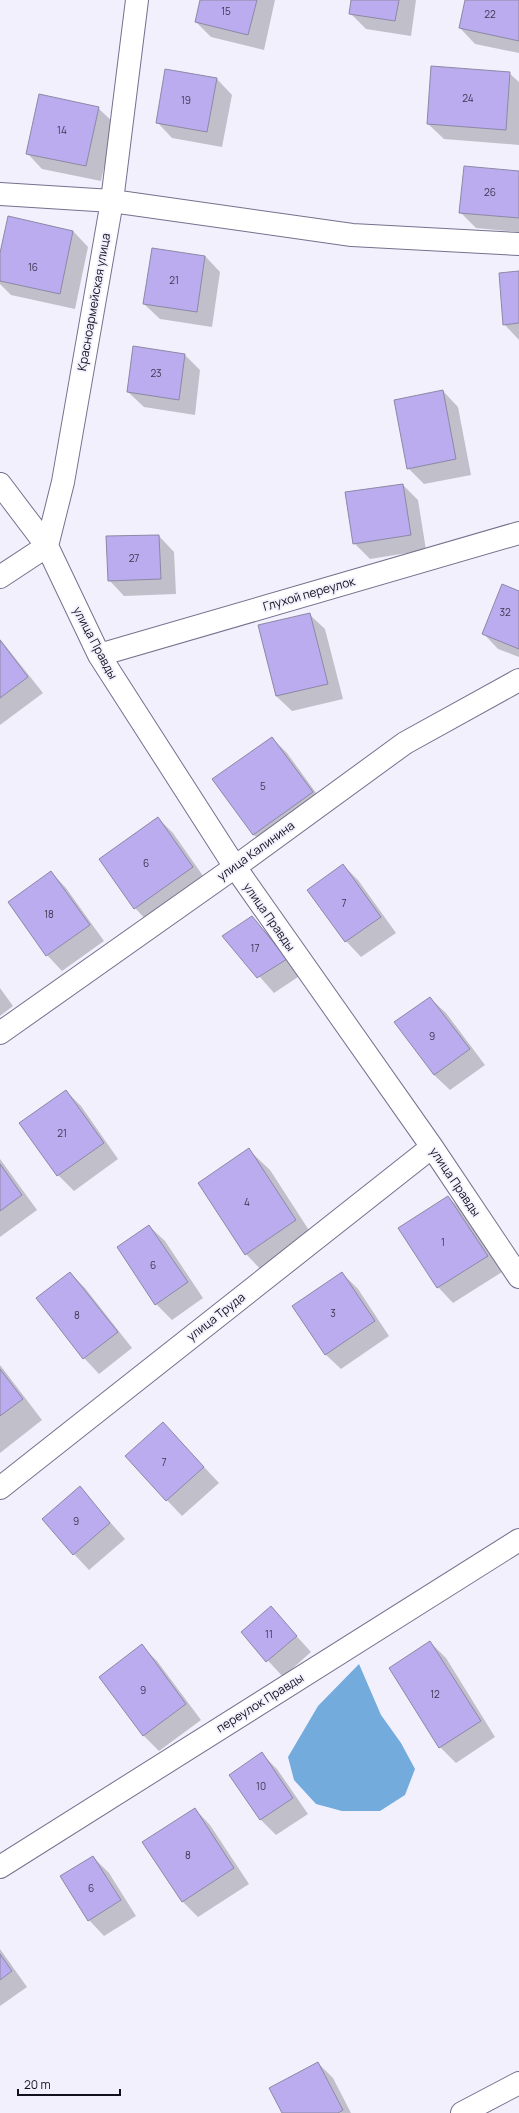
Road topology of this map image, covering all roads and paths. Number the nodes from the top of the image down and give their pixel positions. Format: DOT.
graph roads {
  1 [pos="137,0"];
  2 [pos="0,194"];
  3 [pos="112,201"];
  4 [pos="519,244"];
  5 [pos="0,484"];
  6 [pos="519,533"];
  7 [pos="46,546"];
  8 [pos="0,576"];
  9 [pos="99,655"];
  10 [pos="519,680"];
  11 [pos="234,868"];
  12 [pos="0,1032"];
  13 [pos="432,1147"];
  14 [pos="519,1277"];
  15 [pos="0,1488"];
  16 [pos="519,1540"];
  17 [pos="0,1867"];
  18 [pos="519,2083"];
  19 [pos="462,2113"];
  1 -- 3 [label="street, Красноармейская улица"];
  2 -- 3 [label="street"];
  3 -- 4 [label="street"];
  3 -- 7 [label="street, Красноармейская улица"];
  5 -- 7 [label="street, улица Правды"];
  6 -- 9 [label="street, Глухой переулок"];
  7 -- 8 [label="street"];
  7 -- 9 [label="street, улица Правды"];
  9 -- 11 [label="street, улица Правды"];
  10 -- 11 [label="street, улица Калинина"];
  11 -- 12 [label="street, улица Калинина"];
  11 -- 13 [label="street, улица Правды"];
  13 -- 14 [label="street, улица Правды"];
  13 -- 15 [label="street, улица Труда"];
  16 -- 17 [label="street, переулок Правды"];
  18 -- 19 [label="street"];
}
